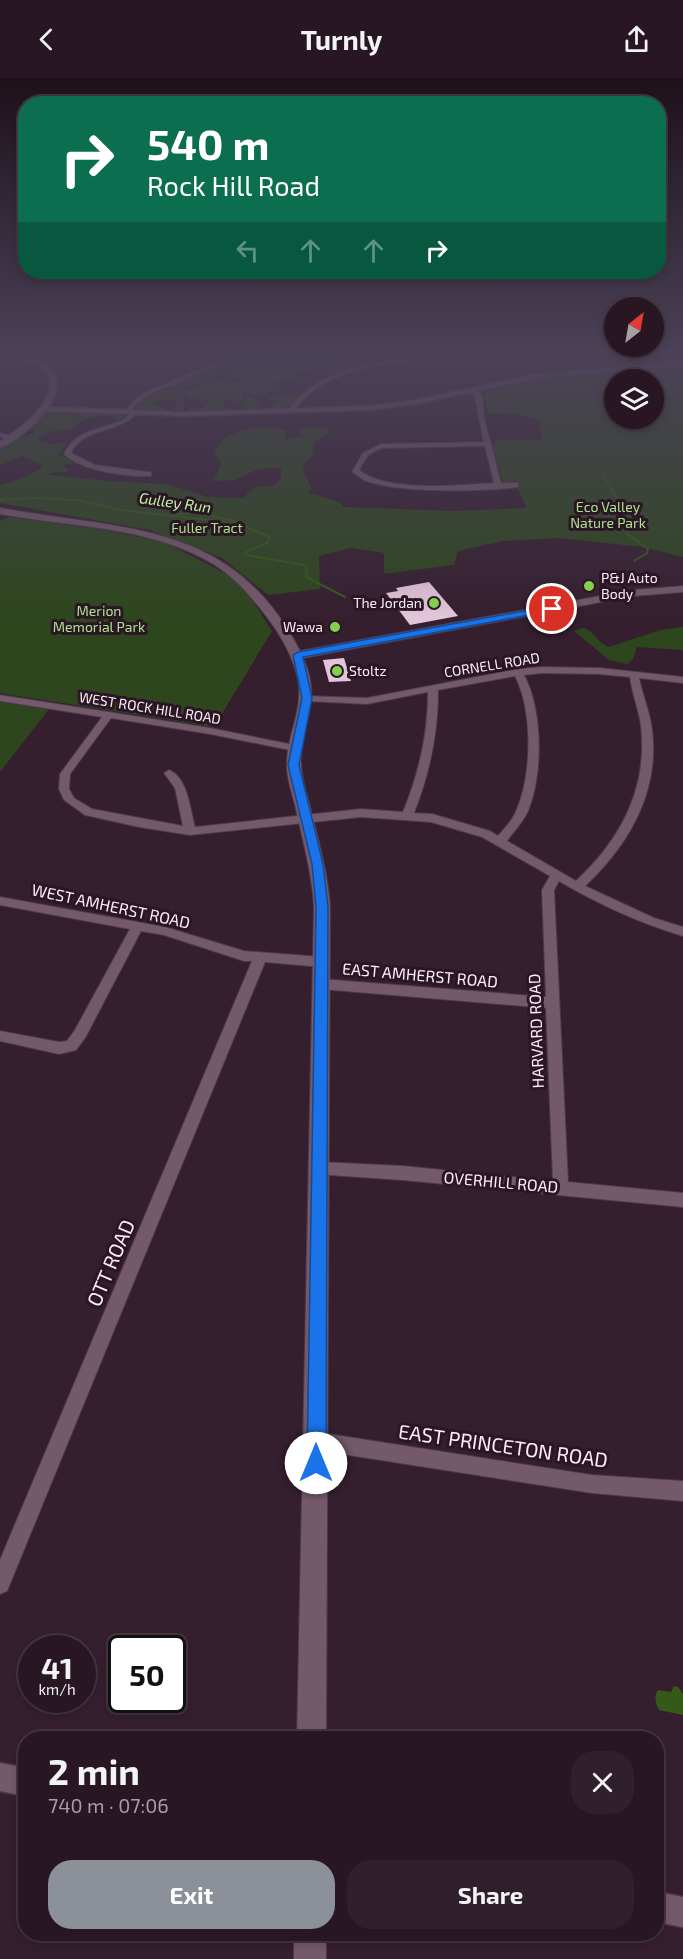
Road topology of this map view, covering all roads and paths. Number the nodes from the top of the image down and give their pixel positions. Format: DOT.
graph roads {
  1 [pos="73,443"];
  2 [pos="488,444"];
  3 [pos="148,474"];
  4 [pos="498,485"];
  5 [pos="515,485"];
  6 [pos="0,511"];
  7 [pos="683,589"];
  8 [pos="298,655"];
  9 [pos="518,672"];
  10 [pos="634,674"];
  11 [pos="683,680"];
  12 [pos="433,688"];
  13 [pos="0,698"];
  14 [pos="307,698"];
  15 [pos="108,715"];
  16 [pos="296,748"];
  17 [pos="169,773"];
  18 [pos="408,815"];
  19 [pos="305,819"];
  20 [pos="190,831"];
  21 [pos="501,840"];
  22 [pos="556,874"];
  23 [pos="577,887"];
  24 [pos="0,901"];
  25 [pos="138,926"];
  26 [pos="683,932"];
  27 [pos="260,958"];
  28 [pos="322,973"];
  29 [pos="553,1003"];
  30 [pos="0,1036"];
  31 [pos="320,1168"];
  32 [pos="561,1188"];
  33 [pos="683,1200"];
  34 [pos="316,1441"];
  35 [pos="683,1491"];
  36 [pos="0,1584"];
  37 [pos="312,1731"];
  38 [pos="0,1777"];
  39 [pos="18,1780"];
  40 [pos="664,1908"];
  41 [pos="683,1912"];
  42 [pos="310,1941"];
  43 [pos="310,1959"];
  1 -- 3 [label="street"];
  2 -- 4 [label="street"];
  2 -- 4 [label="street"];
  4 -- 5 [label="street"];
  6 -- 8 [label="main road"];
  7 -- 8 [label="main road"];
  8 -- 14 [label="main road"];
  9 -- 10 [label="street, CORNELL ROAD"];
  9 -- 12 [label="street, CORNELL ROAD"];
  9 -- 21 [label="street"];
  10 -- 11 [label="street, CORNELL ROAD"];
  10 -- 23 [label="street"];
  12 -- 14 [label="street, CORNELL ROAD"];
  12 -- 18 [label="street"];
  13 -- 15 [label="street, WEST ROCK HILL ROAD"];
  14 -- 16 [label="main road"];
  15 -- 16 [label="street, WEST ROCK HILL ROAD"];
  15 -- 20 [label="street"];
  16 -- 19 [label="main road"];
  17 -- 20 [label="street"];
  18 -- 19 [label="street"];
  18 -- 21 [label="street"];
  19 -- 20 [label="street"];
  19 -- 28 [label="main road"];
  21 -- 22 [label="street"];
  22 -- 23 [label="street"];
  22 -- 29 [label="street, HARVARD ROAD"];
  23 -- 26 [label="street"];
  24 -- 25 [label="street, WEST AMHERST ROAD"];
  25 -- 27 [label="street, WEST AMHERST ROAD"];
  25 -- 30 [label="street"];
  27 -- 28 [label="street, WEST AMHERST ROAD"];
  27 -- 36 [label="street, OTT ROAD"];
  28 -- 29 [label="street, EAST AMHERST ROAD"];
  28 -- 31 [label="main road"];
  29 -- 32 [label="street, HARVARD ROAD"];
  31 -- 32 [label="street, OVERHILL ROAD"];
  31 -- 34 [label="main road"];
  32 -- 33 [label="street, OVERHILL ROAD"];
  34 -- 35 [label="street, EAST PRINCETON ROAD"];
  34 -- 37 [label="main road"];
  38 -- 39 [label="street"];
  40 -- 41 [label="street"];
  42 -- 43 [label="main road"];
}
